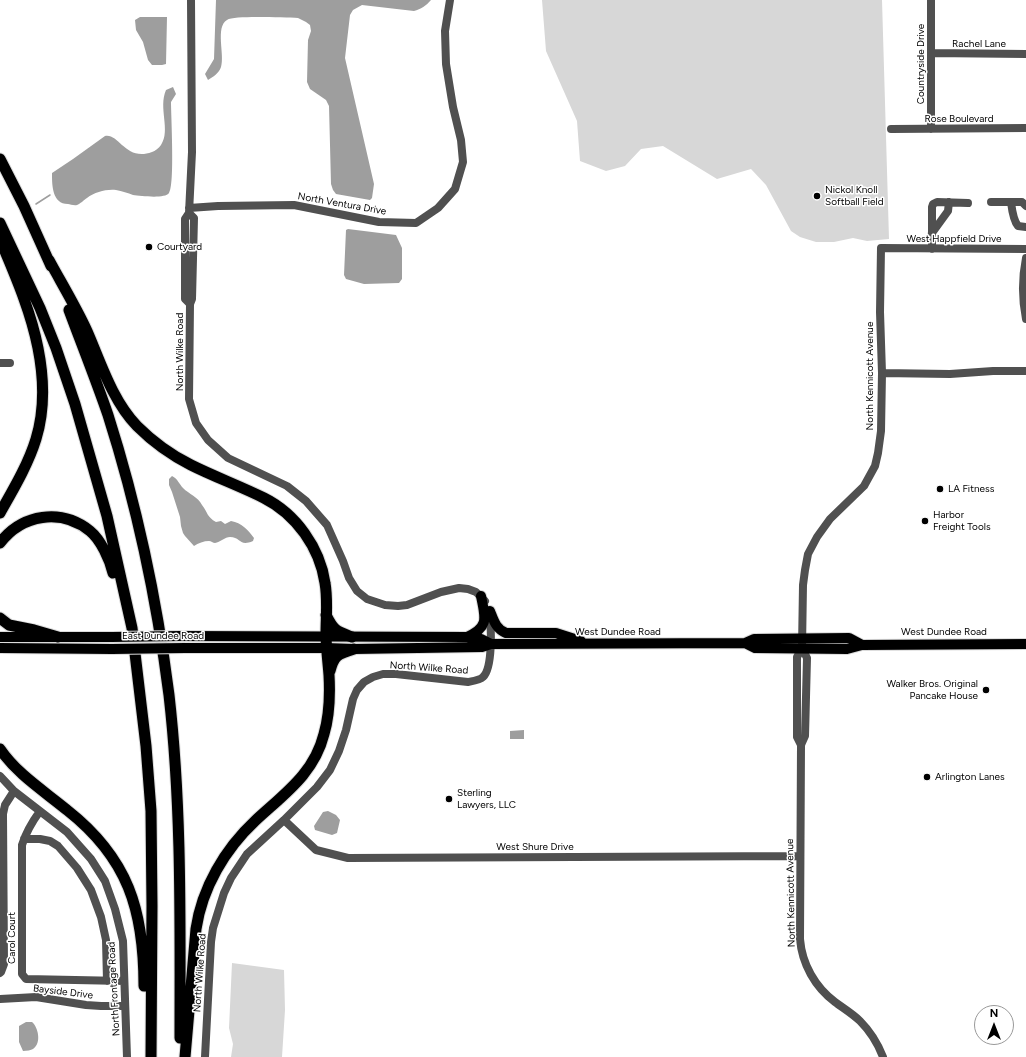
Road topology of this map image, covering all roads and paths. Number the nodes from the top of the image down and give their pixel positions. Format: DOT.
graph roads {
  1 [pos="191,0"];
  2 [pos="450,0"];
  3 [pos="931,0"];
  4 [pos="931,53"];
  5 [pos="1026,54"];
  6 [pos="1026,128"];
  7 [pos="891,129"];
  8 [pos="931,129"];
  9 [pos="0,159"];
  10 [pos="949,202"];
  11 [pos="991,202"];
  12 [pos="1010,202"];
  13 [pos="968,203"];
  14 [pos="1026,206"];
  15 [pos="189,211"];
  16 [pos="0,223"];
  17 [pos="1026,226"];
  18 [pos="932,233"];
  19 [pos="0,239"];
  20 [pos="881,248"];
  21 [pos="932,249"];
  22 [pos="1026,249"];
  23 [pos="1026,258"];
  24 [pos="49,260"];
  25 [pos="1026,319"];
  26 [pos="0,363"];
  27 [pos="10,363"];
  28 [pos="1026,372"];
  29 [pos="882,373"];
  30 [pos="0,513"];
  31 [pos="0,543"];
  32 [pos="481,596"];
  33 [pos="490,611"];
  34 [pos="129,614"];
  35 [pos="326,615"];
  36 [pos="0,618"];
  37 [pos="58,636"];
  38 [pos="0,637"];
  39 [pos="352,637"];
  40 [pos="467,637"];
  41 [pos="326,643"];
  42 [pos="803,643"];
  43 [pos="491,644"];
  44 [pos="590,644"];
  45 [pos="1026,644"];
  46 [pos="0,648"];
  47 [pos="354,649"];
  48 [pos="329,677"];
  49 [pos="0,749"];
  50 [pos="0,776"];
  51 [pos="14,791"];
  52 [pos="40,812"];
  53 [pos="284,820"];
  54 [pos="24,839"];
  55 [pos="2,853"];
  56 [pos="800,856"];
  57 [pos="0,973"];
  58 [pos="107,981"];
  59 [pos="124,981"];
  60 [pos="0,999"];
  61 [pos="124,1006"];
  62 [pos="127,1057"];
  63 [pos="150,1057"];
  64 [pos="180,1057"];
  65 [pos="185,1057"];
  66 [pos="205,1057"];
  67 [pos="883,1057"];
  1 -- 15 [label="street, North Wilke Road"];
  2 -- 15 [label="street, North Ventura Drive"];
  3 -- 4 [label="street, Countryside Drive"];
  4 -- 5 [label="street, Rachel Lane"];
  4 -- 8 [label="street, Countryside Drive"];
  6 -- 8 [label="street, Rose Boulevard"];
  7 -- 8 [label="street, Rose Boulevard"];
  9 -- 24 [label="highway"];
  10 -- 13 [label="street"];
  10 -- 18 [label="street"];
  10 -- 18 [label="street"];
  11 -- 12 [label="street"];
  12 -- 14 [label="street"];
  12 -- 17 [label="street"];
  15 -- 32 [label="street, North Wilke Road"];
  16 -- 34 [label="highway"];
  18 -- 21 [label="street"];
  19 -- 30 [label="highway"];
  20 -- 21 [label="street, West Happfield Drive"];
  20 -- 29 [label="street, North Kennicott Avenue"];
  21 -- 22 [label="street, West Happfield Drive"];
  23 -- 25 [label="street"];
  24 -- 35 [label="highway"];
  24 -- 64 [label="highway"];
  26 -- 27 [label="street"];
  28 -- 29 [label="street"];
  29 -- 42 [label="street, North Kennicott Avenue"];
  31 -- 34 [label="highway"];
  32 -- 33 [label="street, North Wilke Road"];
  32 -- 40 [label="main road"];
  33 -- 43 [label="street, North Wilke Road"];
  33 -- 44 [label="main road"];
  34 -- 63 [label="highway"];
  35 -- 39 [label="highway"];
  35 -- 41 [label="highway"];
  36 -- 37 [label="highway"];
  37 -- 38 [label="main road, East Dundee Road"];
  37 -- 41 [label="main road, East Dundee Road, bridge"];
  39 -- 40 [label="main road, West Dundee Road"];
  39 -- 41 [label="main road, West Dundee Road"];
  40 -- 43 [label="main road, West Dundee Road"];
  41 -- 46 [label="main road, East Dundee Road, bridge"];
  41 -- 47 [label="main road, West Dundee Road"];
  41 -- 48 [label="highway"];
  42 -- 44 [label="main road, West Dundee Road"];
  42 -- 45 [label="main road, West Dundee Road"];
  42 -- 56 [label="street, North Kennicott Avenue"];
  43 -- 44 [label="main road, West Dundee Road"];
  43 -- 47 [label="main road, West Dundee Road"];
  43 -- 53 [label="street, North Wilke Road"];
  47 -- 48 [label="highway"];
  48 -- 65 [label="highway"];
  49 -- 63 [label="highway"];
  50 -- 51 [label="street, North Frontage Road"];
  51 -- 52 [label="street, North Frontage Road"];
  51 -- 55 [label="street"];
  52 -- 54 [label="street, Carol Court"];
  52 -- 59 [label="street, North Frontage Road"];
  53 -- 56 [label="street, West Shure Drive"];
  53 -- 66 [label="street, North Wilke Road"];
  54 -- 58 [label="street"];
  54 -- 58 [label="street, Carol Court"];
  55 -- 57 [label="street"];
  56 -- 67 [label="street, North Kennicott Avenue"];
  58 -- 59 [label="street, Carol Court"];
  59 -- 61 [label="street, North Frontage Road"];
  60 -- 61 [label="street, Bayside Drive"];
  61 -- 62 [label="street, North Frontage Road"];
}
